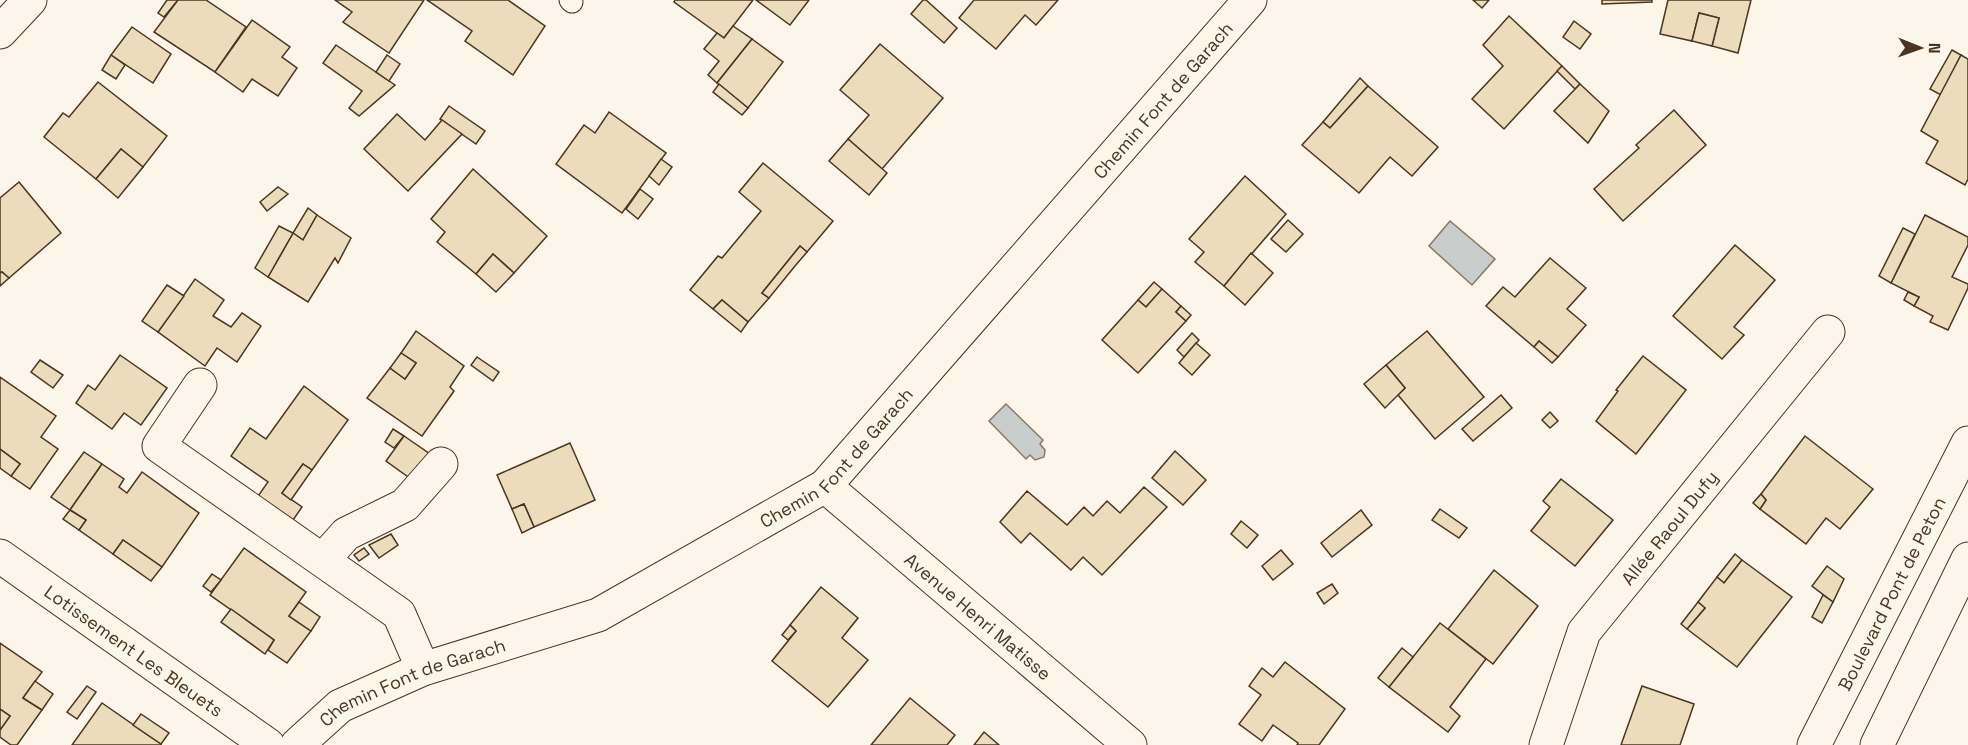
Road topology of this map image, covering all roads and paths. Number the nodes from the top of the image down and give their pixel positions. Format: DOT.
graph roads {
  1 [pos="29,0"];
  2 [pos="1250,0"];
  3 [pos="0,23"];
  4 [pos="0,32"];
  5 [pos="1828,332"];
  6 [pos="200,385"];
  7 [pos="1968,443"];
  8 [pos="441,464"];
  9 [pos="825,486"];
  10 [pos="0,556"];
  11 [pos="1968,559"];
  12 [pos="322,560"];
  13 [pos="423,669"];
  14 [pos="268,745"];
  15 [pos="297,745"];
  16 [pos="1130,745"];
  17 [pos="1546,745"];
  18 [pos="1814,745"];
  19 [pos="1877,745"];
  1 -- 3 [label="street"];
  1 -- 4 [label="street"];
  2 -- 9 [label="street, Chemin Font de Garach"];
  5 -- 17 [label="street, Allée Raoul Dufy"];
  6 -- 12 [label="street"];
  7 -- 18 [label="street, Boulevard Pont de Peton"];
  8 -- 12 [label="street"];
  9 -- 13 [label="street, Chemin Font de Garach"];
  9 -- 16 [label="street, Avenue Henri Matisse"];
  10 -- 14 [label="street, Lotissement Les Bleuets"];
  11 -- 19 [label="street"];
  12 -- 13 [label="street"];
  13 -- 15 [label="street, Chemin Font de Garach"];
}
